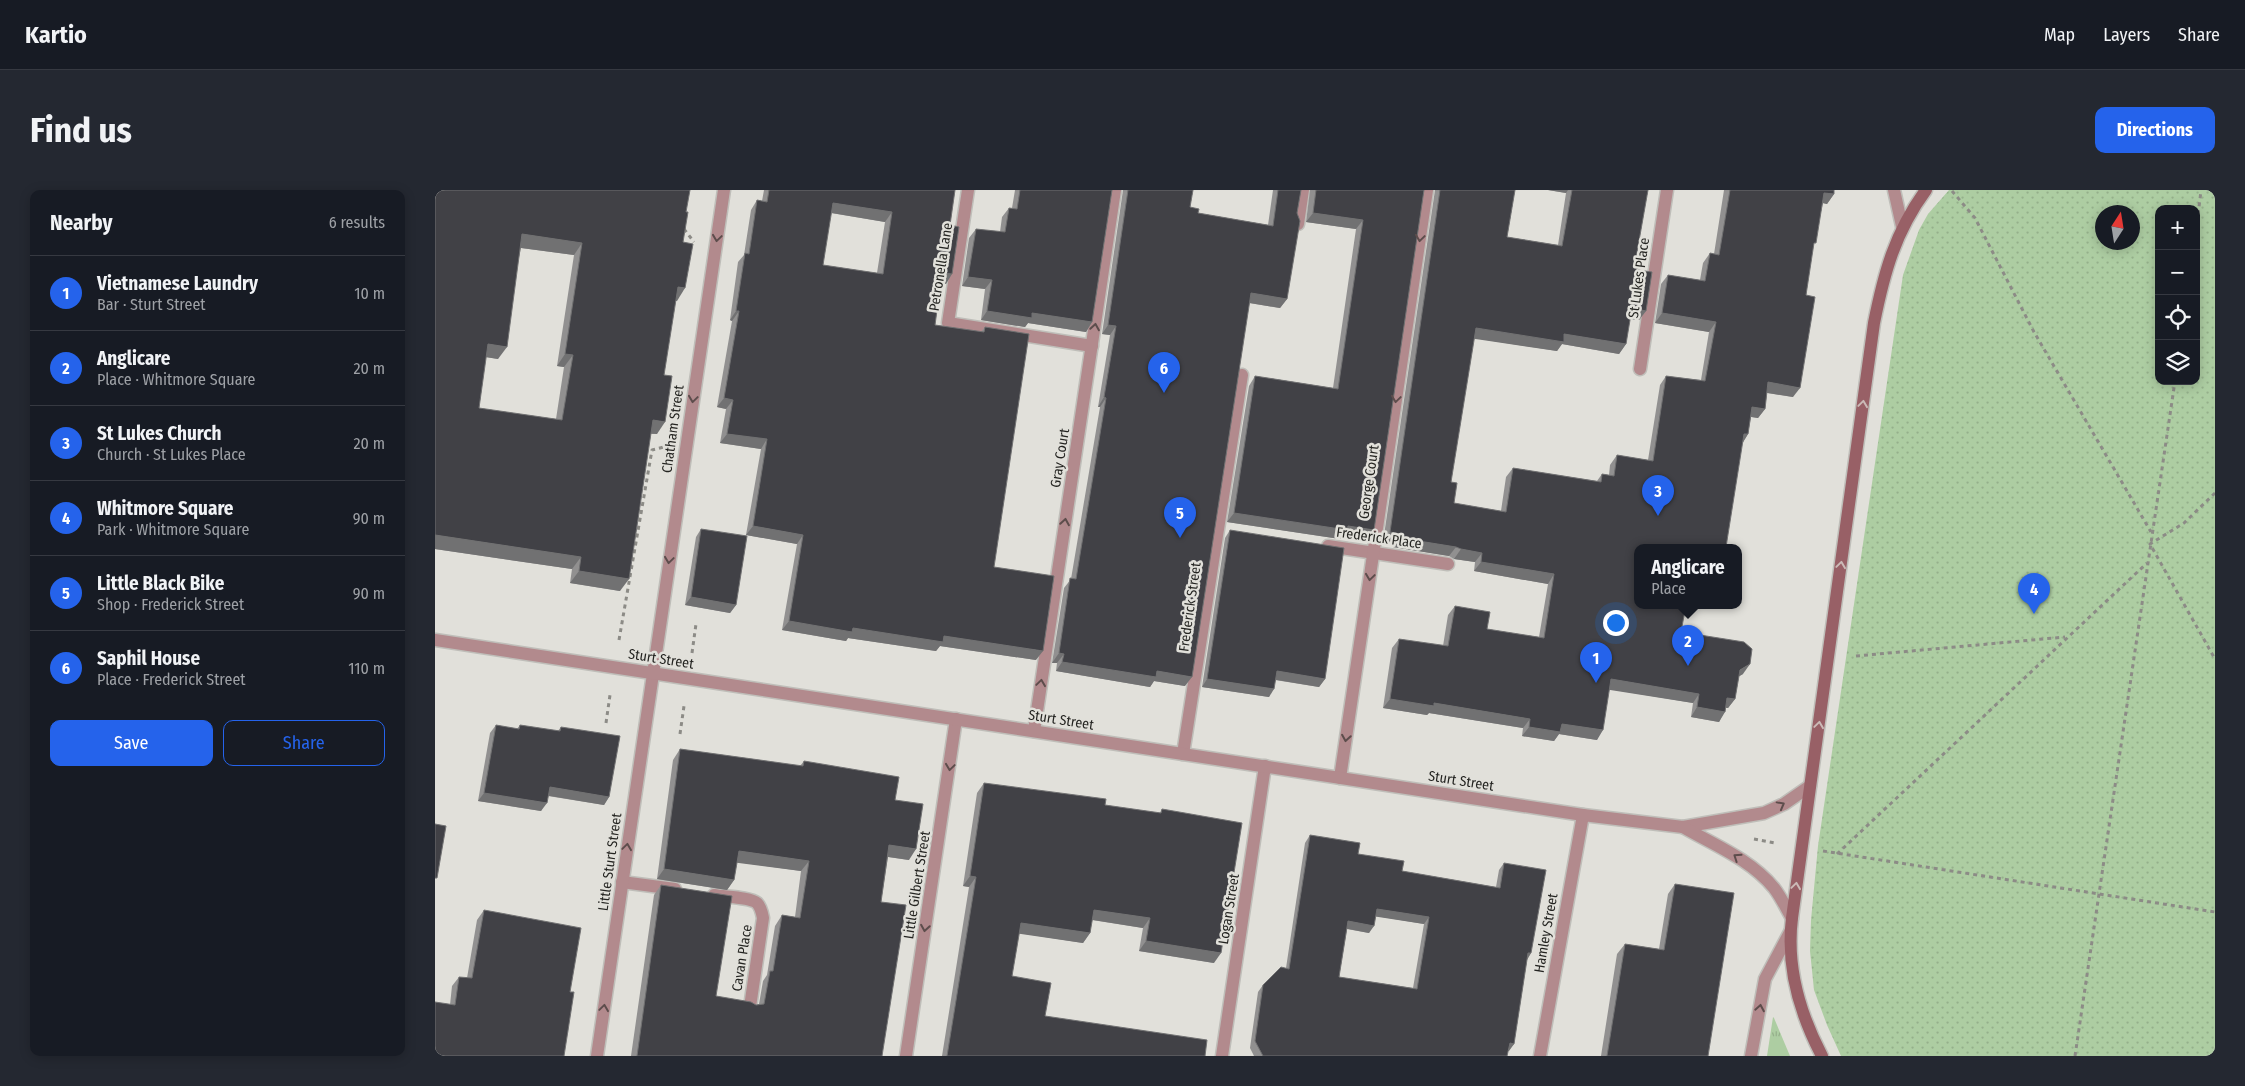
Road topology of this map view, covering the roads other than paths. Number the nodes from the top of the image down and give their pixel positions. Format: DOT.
graph roads {
  1 [pos="724,190"];
  2 [pos="968,190"];
  3 [pos="1115,190"];
  4 [pos="1303,190"];
  5 [pos="1427,190"];
  6 [pos="1667,190"];
  7 [pos="1894,190"];
  8 [pos="1925,190"];
  9 [pos="1297,224"];
  10 [pos="1902,226"];
  11 [pos="1092,346"];
  12 [pos="1640,370"];
  13 [pos="1242,375"];
  14 [pos="1315,544"];
  15 [pos="1373,553"];
  16 [pos="1448,564"];
  17 [pos="435,640"];
  18 [pos="652,673"];
  19 [pos="956,719"];
  20 [pos="1034,731"];
  21 [pos="1183,754"];
  22 [pos="1265,766"];
  23 [pos="1340,778"];
  24 [pos="1810,786"];
  25 [pos="1583,815"];
  26 [pos="1683,827"];
  27 [pos="622,882"];
  28 [pos="1792,918"];
  29 [pos="1790,932"];
  30 [pos="749,1007"];
  31 [pos="597,1056"];
  32 [pos="906,1056"];
  33 [pos="1222,1056"];
  34 [pos="1540,1056"];
  35 [pos="1751,1056"];
  36 [pos="1823,1056"];
  1 -- 18 [label="street, Chatham Street, one-way"];
  2 -- 11 [label="street, Petronella Lane"];
  11 -- 3 [label="street, Gray Court, one-way"];
  4 -- 9 [label="street"];
  5 -- 15 [label="street, George Court, one-way"];
  6 -- 12 [label="street, St Lukes Place"];
  7 -- 10 [label="street"];
  8 -- 10 [label="main road"];
  24 -- 10 [label="main road, one-way"];
  20 -- 11 [label="street, Gray Court, one-way"];
  13 -- 21 [label="street, Frederick Street"];
  14 -- 15 [label="street, Frederick Place"];
  15 -- 16 [label="street, Frederick Place"];
  15 -- 23 [label="street, George Court, one-way"];
  17 -- 18 [label="street, Sturt Street"];
  18 -- 19 [label="street, Sturt Street"];
  27 -- 18 [label="street, Little Sturt Street, one-way"];
  19 -- 20 [label="street, Sturt Street"];
  19 -- 32 [label="street, Little Gilbert Street, one-way"];
  20 -- 21 [label="street, Sturt Street"];
  21 -- 22 [label="street, Sturt Street"];
  22 -- 23 [label="street, Sturt Street"];
  22 -- 33 [label="street, Logan Street"];
  23 -- 25 [label="street, Sturt Street"];
  26 -- 24 [label="street, Sturt Street, one-way"];
  28 -- 24 [label="main road, one-way"];
  25 -- 26 [label="street, Sturt Street"];
  25 -- 34 [label="street, Hamley Street"];
  28 -- 26 [label="street, Sturt Street, one-way"];
  27 -- 30 [label="street, Cavan Place"];
  31 -- 27 [label="street, Little Sturt Street, one-way"];
  28 -- 29 [label="main road"];
  35 -- 29 [label="street, one-way"];
  29 -- 36 [label="main road"];
}
